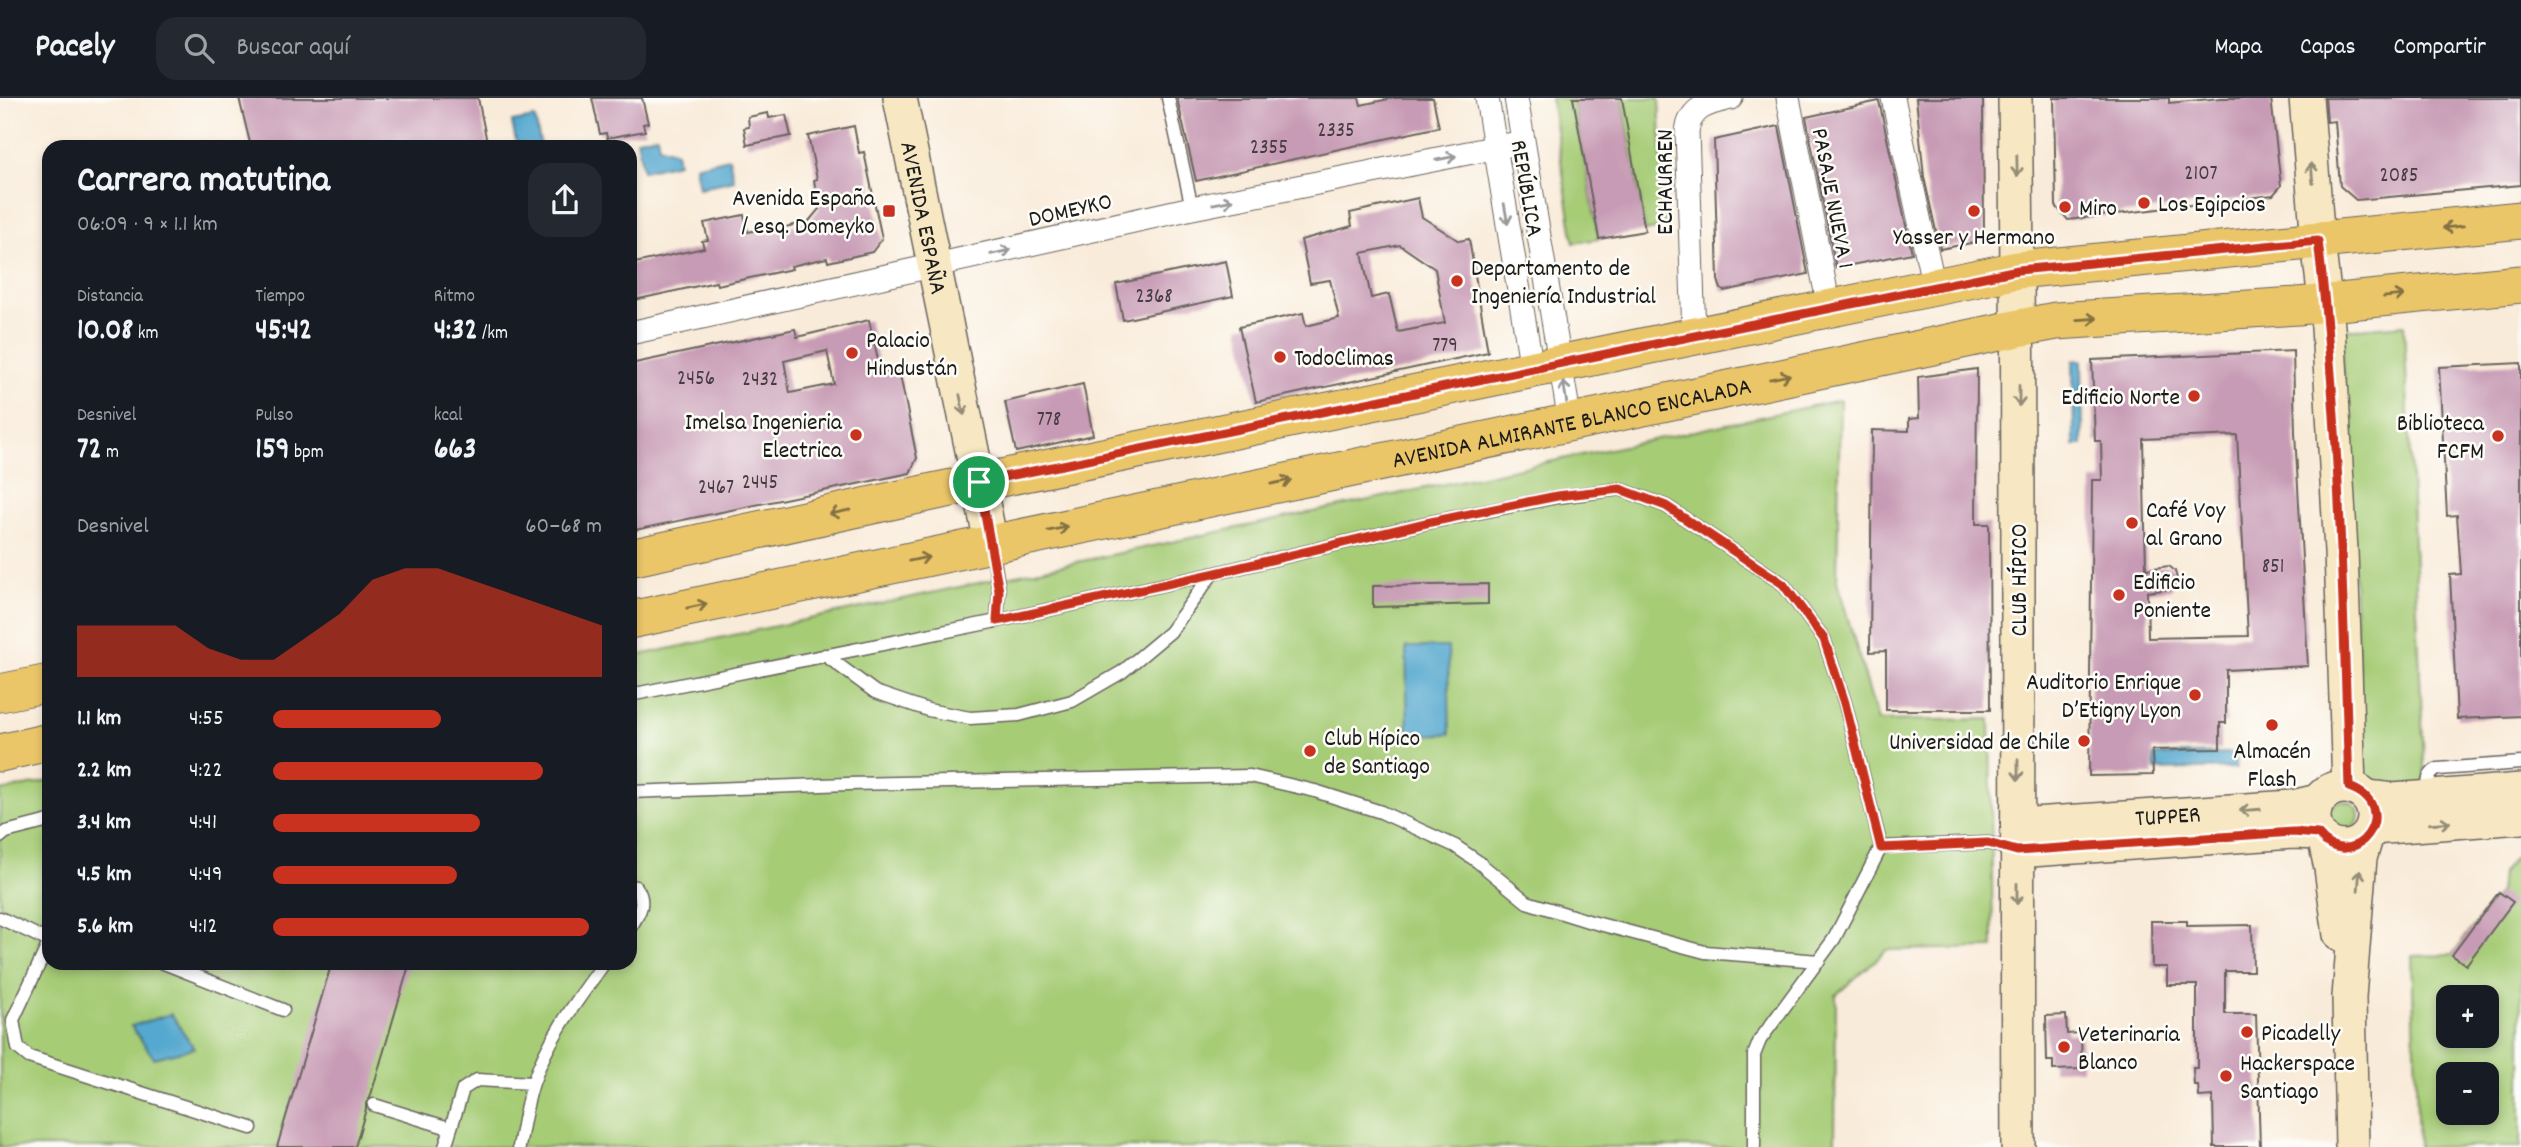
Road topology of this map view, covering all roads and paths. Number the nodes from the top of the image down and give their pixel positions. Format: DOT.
graph roads {
  1 [pos="900,98"];
  2 [pos="1168,98"];
  3 [pos="1487,98"];
  4 [pos="1516,98"];
  5 [pos="1731,98"];
  6 [pos="1788,98"];
  7 [pos="1893,98"];
  8 [pos="2015,98"];
  9 [pos="2306,98"];
  10 [pos="1523,142"];
  11 [pos="1495,148"];
  12 [pos="1192,208"];
  13 [pos="2521,220"];
  14 [pos="2318,241"];
  15 [pos="934,267"];
  16 [pos="2018,270"];
  17 [pos="2521,284"];
  18 [pos="1934,286"];
  19 [pos="2326,303"];
  20 [pos="1829,307"];
  21 [pos="2019,328"];
  22 [pos="637,331"];
  23 [pos="1694,335"];
  24 [pos="1546,365"];
  25 [pos="1570,422"];
  26 [pos="979,482"];
  27 [pos="991,543"];
  28 [pos="637,556"];
  29 [pos="1212,574"];
  30 [pos="637,619"];
  31 [pos="997,621"];
  32 [pos="825,655"];
  33 [pos="42,684"];
  34 [pos="0,693"];
  35 [pos="637,694"];
  36 [pos="42,744"];
  37 [pos="0,753"];
  38 [pos="2521,763"];
  39 [pos="2521,790"];
  40 [pos="637,792"];
  41 [pos="2427,797"];
  42 [pos="2363,813"];
  43 [pos="2521,817"];
  44 [pos="42,823"];
  45 [pos="2320,825"];
  46 [pos="0,836"];
  47 [pos="2007,840"];
  48 [pos="1881,848"];
  49 [pos="637,888"];
  50 [pos="0,918"];
  51 [pos="637,918"];
  52 [pos="42,939"];
  53 [pos="42,957"];
  54 [pos="1819,961"];
  55 [pos="181,970"];
  56 [pos="600,970"];
  57 [pos="2349,997"];
  58 [pos="283,1010"];
  59 [pos="533,1083"];
  60 [pos="374,1105"];
  61 [pos="251,1128"];
  62 [pos="449,1128"];
  63 [pos="445,1147"];
  64 [pos="519,1147"];
  65 [pos="1754,1147"];
  66 [pos="2018,1147"];
  67 [pos="2352,1147"];
  1 -- 15 [label="main road, AVENIDA ESPAÑA"];
  2 -- 12 [label="lane"];
  3 -- 11 [label="street, REPÚBLICA"];
  4 -- 10 [label="street, REPÚBLICA"];
  5 -- 23 [label="street, ECHAURREN"];
  6 -- 20 [label="street, PASAJE NUEVA 1"];
  7 -- 18 [label="street"];
  8 -- 16 [label="main road, CLUB HÍPICO, one-way"];
  14 -- 9 [label="main road, one-way"];
  10 -- 11 [label="street, DOMEYKO"];
  10 -- 24 [label="street, REPÚBLICA"];
  12 -- 11 [label="street, DOMEYKO, one-way"];
  11 -- 24 [label="street, REPÚBLICA, one-way"];
  15 -- 12 [label="street, DOMEYKO, one-way"];
  13 -- 14 [label="main road, one-way"];
  14 -- 16 [label="main road"];
  14 -- 19 [label="main road"];
  15 -- 22 [label="street, DOMEYKO"];
  15 -- 26 [label="main road, AVENIDA ESPAÑA, one-way"];
  16 -- 18 [label="main road"];
  16 -- 21 [label="main road, CLUB HÍPICO"];
  19 -- 17 [label="main road, AVENIDA ALMIRANTE BLANCO ENCALADA, one-way"];
  18 -- 20 [label="main road"];
  21 -- 19 [label="main road, AVENIDA ALMIRANTE BLANCO ENCALADA, one-way"];
  19 -- 42 [label="main road"];
  20 -- 23 [label="main road"];
  25 -- 21 [label="main road, AVENIDA ALMIRANTE BLANCO ENCALADA, one-way"];
  21 -- 47 [label="main road, CLUB HÍPICO, one-way"];
  23 -- 24 [label="main road"];
  25 -- 24 [label="street, REPÚBLICA, one-way"];
  24 -- 26 [label="main road"];
  27 -- 25 [label="main road, AVENIDA ALMIRANTE BLANCO ENCALADA, one-way"];
  26 -- 27 [label="main road, AVENIDA ESPAÑA"];
  26 -- 28 [label="main road, one-way"];
  30 -- 27 [label="main road, AVENIDA ALMIRANTE BLANCO ENCALADA, one-way"];
  27 -- 31 [label="lane"];
  29 -- 31 [label="lane"];
  29 -- 32 [label="lane"];
  29 -- 48 [label="lane"];
  31 -- 32 [label="lane"];
  32 -- 35 [label="lane"];
  33 -- 34 [label="main road"];
  36 -- 37 [label="main road"];
  38 -- 41 [label="lane"];
  39 -- 41 [label="main road"];
  40 -- 54 [label="lane"];
  41 -- 42 [label="main road"];
  42 -- 43 [label="main road, one-way"];
  42 -- 45 [label="main road"];
  42 -- 45 [label="main road"];
  57 -- 42 [label="main road, one-way"];
  44 -- 46 [label="lane"];
  45 -- 47 [label="main road, TUPPER"];
  45 -- 57 [label="main road"];
  47 -- 48 [label="lane"];
  47 -- 66 [label="main road, CLUB HÍPICO, one-way"];
  48 -- 54 [label="lane"];
  49 -- 51 [label="lane"];
  50 -- 52 [label="lane"];
  53 -- 61 [label="lane"];
  54 -- 65 [label="lane"];
  55 -- 58 [label="lane"];
  56 -- 59 [label="lane"];
  57 -- 67 [label="main road"];
  59 -- 62 [label="lane"];
  59 -- 64 [label="lane"];
  60 -- 62 [label="lane"];
  62 -- 63 [label="lane"];
}
